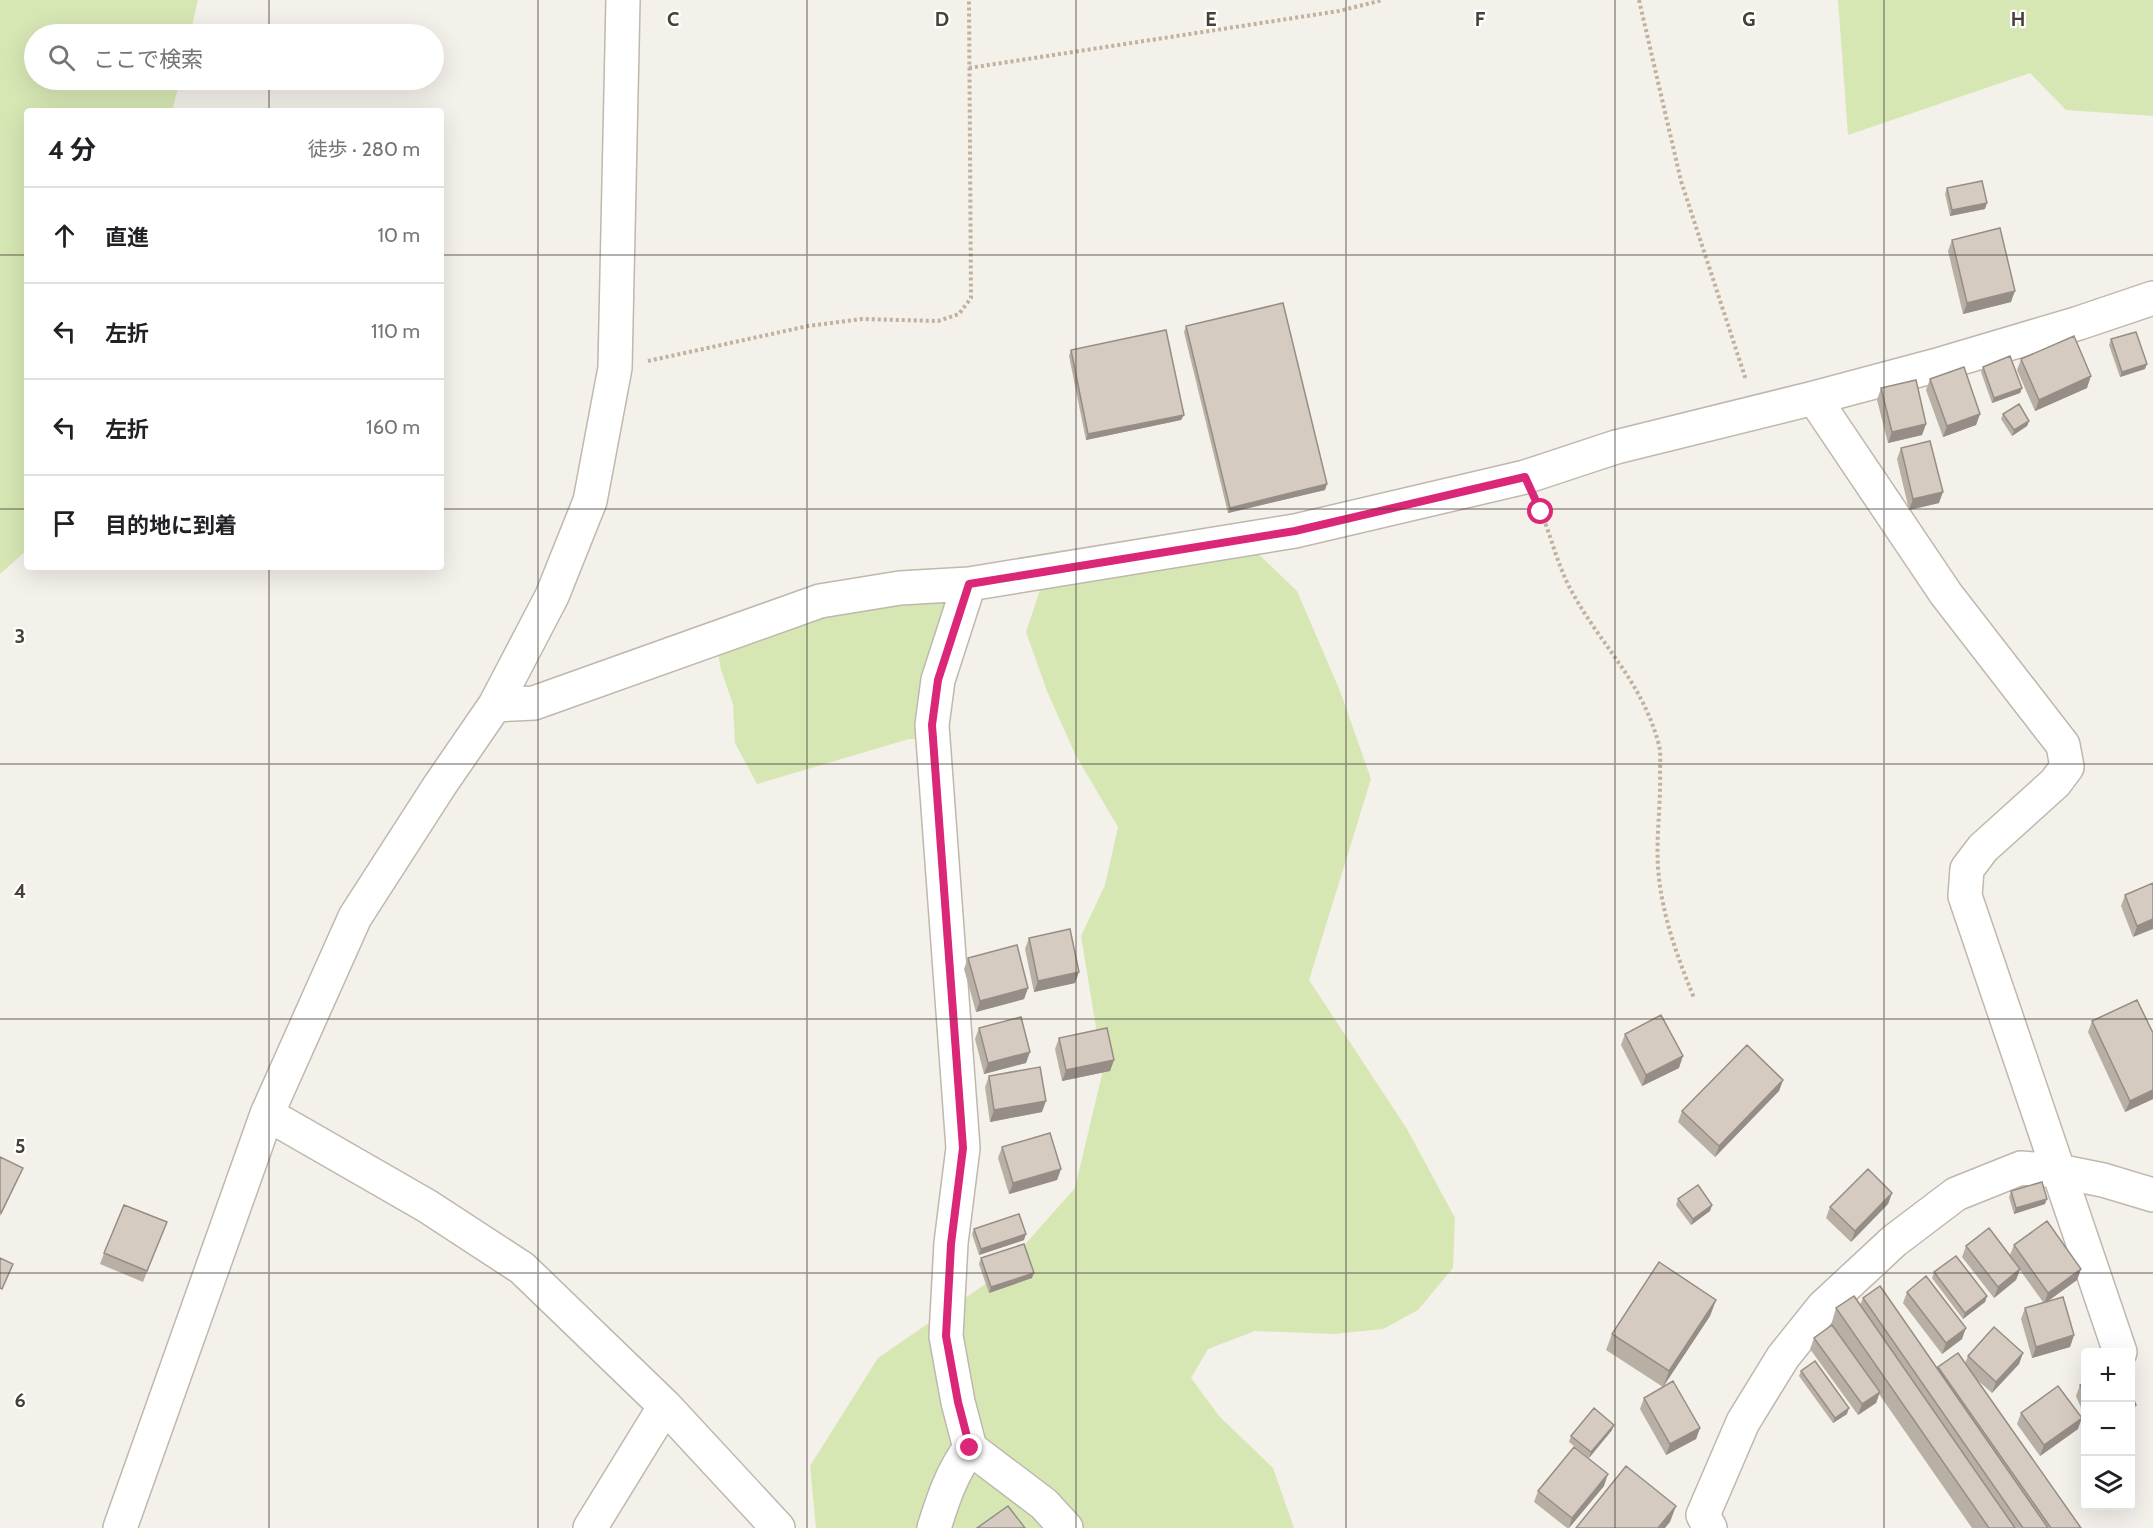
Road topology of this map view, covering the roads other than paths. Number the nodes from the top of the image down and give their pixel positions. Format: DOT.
graph roads {
  1 [pos="623,0"];
  2 [pos="2153,298"];
  3 [pos="1814,399"];
  4 [pos="969,584"];
  5 [pos="495,705"];
  6 [pos="267,1114"];
  7 [pos="2058,1171"];
  8 [pos="2153,1195"];
  9 [pos="2118,1348"];
  10 [pos="665,1406"];
  11 [pos="970,1448"];
  12 [pos="1701,1524"];
  13 [pos="120,1528"];
  14 [pos="590,1528"];
  15 [pos="778,1528"];
  16 [pos="933,1528"];
  17 [pos="1066,1528"];
  1 -- 5 [label="street"];
  2 -- 3 [label="street"];
  3 -- 4 [label="street"];
  3 -- 7 [label="street"];
  4 -- 5 [label="street"];
  4 -- 11 [label="street"];
  5 -- 6 [label="street"];
  6 -- 10 [label="street"];
  6 -- 13 [label="street"];
  7 -- 8 [label="street"];
  7 -- 9 [label="street"];
  7 -- 12 [label="street"];
  10 -- 14 [label="street"];
  10 -- 15 [label="street"];
  11 -- 16 [label="street"];
  11 -- 17 [label="street"];
}
